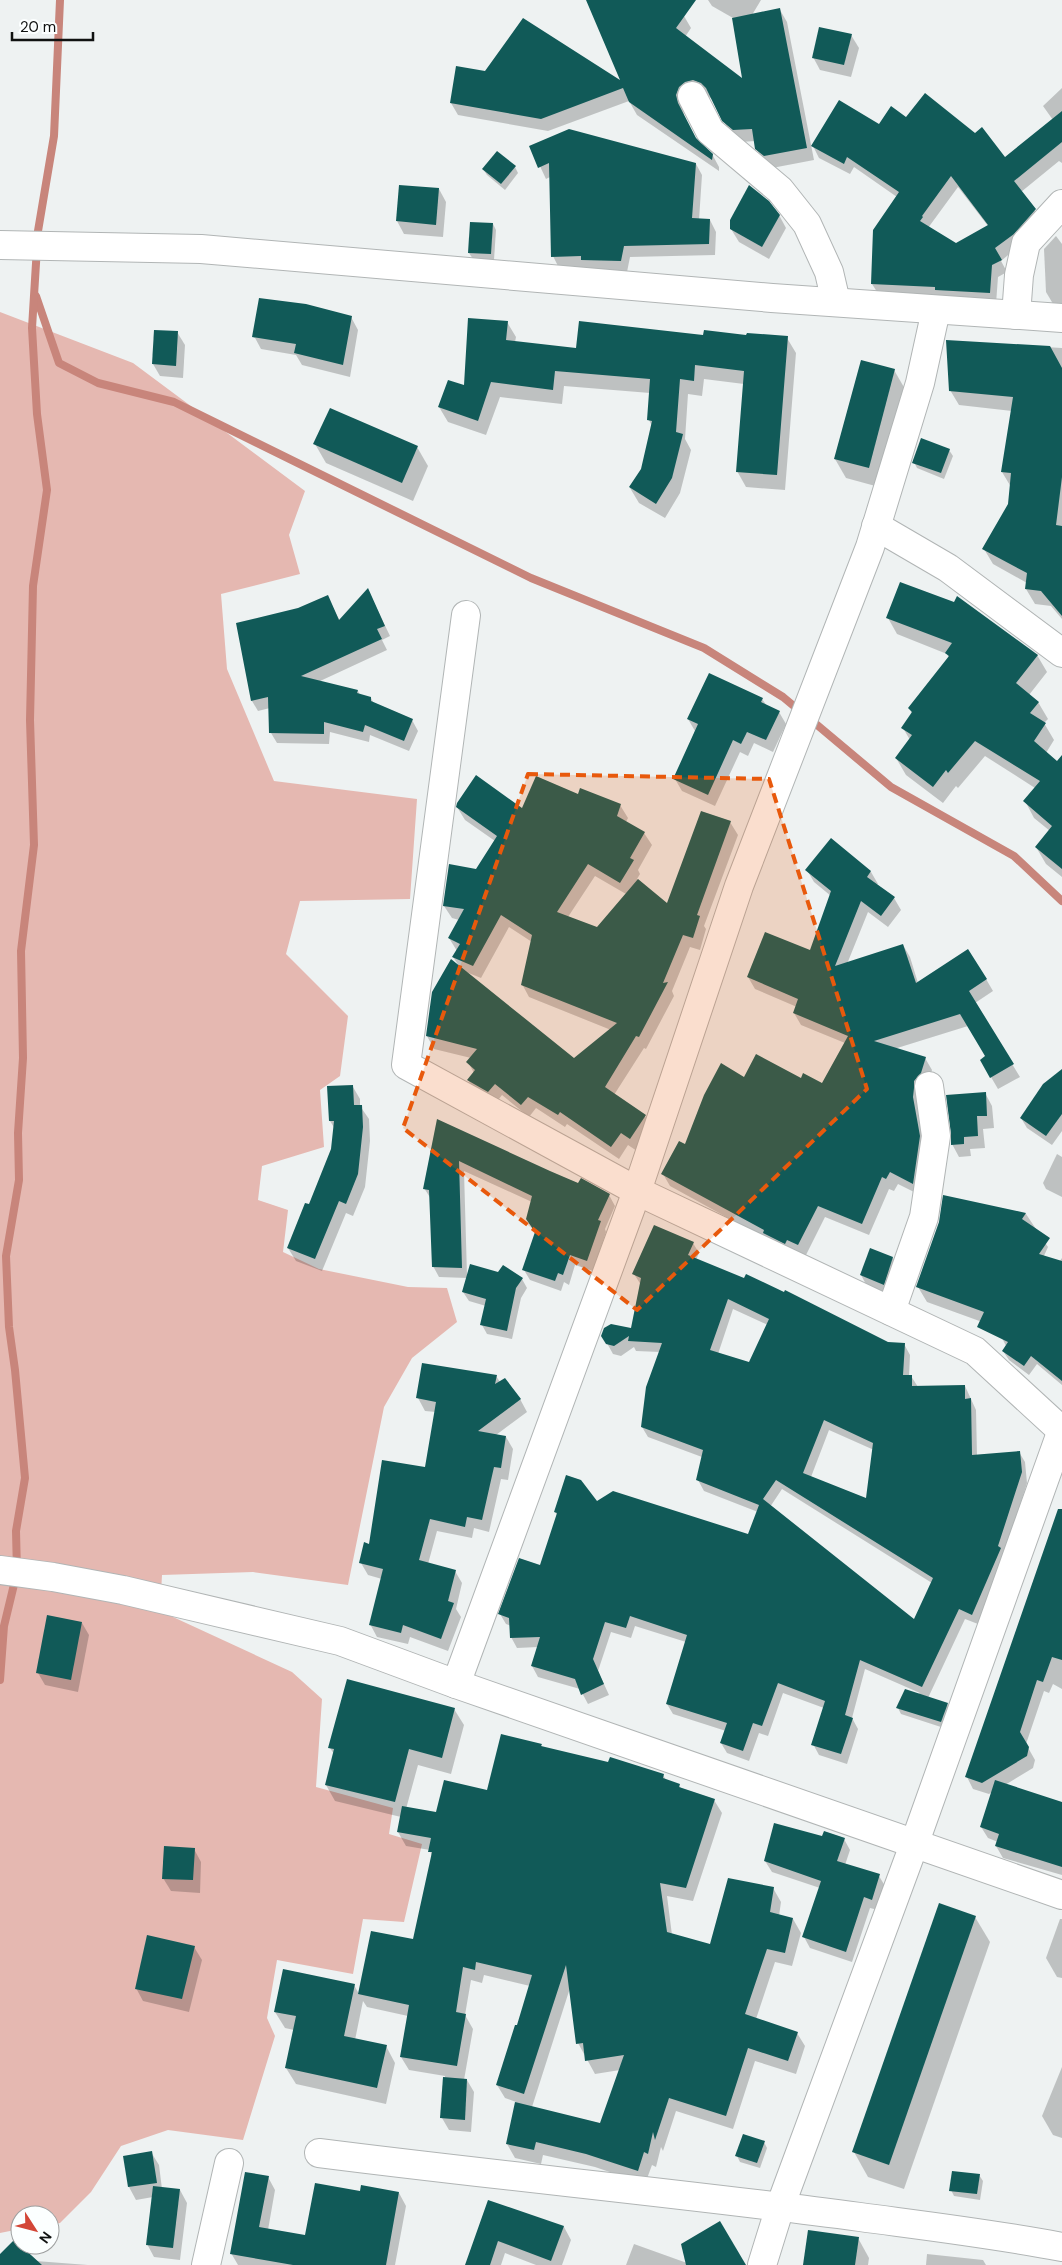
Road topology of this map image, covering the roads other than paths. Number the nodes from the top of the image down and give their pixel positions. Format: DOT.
graph roads {
  1 [pos="692,96"];
  2 [pos="1062,204"];
  3 [pos="4,246"];
  4 [pos="836,302"];
  5 [pos="936,310"];
  6 [pos="1016,315"];
  7 [pos="1062,318"];
  8 [pos="876,526"];
  9 [pos="466,615"];
  10 [pos="1062,652"];
  11 [pos="928,1086"];
  12 [pos="636,1191"];
  13 [pos="891,1311"];
  14 [pos="1062,1431"];
  15 [pos="0,1570"];
  16 [pos="456,1684"];
  17 [pos="915,1842"];
  18 [pos="1062,1895"];
  19 [pos="319,2154"];
  20 [pos="230,2163"];
  21 [pos="780,2207"];
  22 [pos="1062,2247"];
  23 [pos="206,2265"];
  24 [pos="762,2265"];
  1 -- 4 [label="street"];
  2 -- 6 [label="street"];
  3 -- 4 [label="street"];
  4 -- 5 [label="street"];
  5 -- 6 [label="street"];
  5 -- 8 [label="street"];
  6 -- 7 [label="street"];
  8 -- 10 [label="street"];
  8 -- 12 [label="street"];
  9 -- 12 [label="street"];
  11 -- 13 [label="street"];
  12 -- 13 [label="street"];
  12 -- 16 [label="street"];
  13 -- 14 [label="street"];
  14 -- 17 [label="street"];
  15 -- 16 [label="street"];
  16 -- 17 [label="street"];
  17 -- 18 [label="street"];
  17 -- 21 [label="street"];
  19 -- 21 [label="street"];
  20 -- 23 [label="street"];
  21 -- 22 [label="street"];
  21 -- 24 [label="street"];
}
